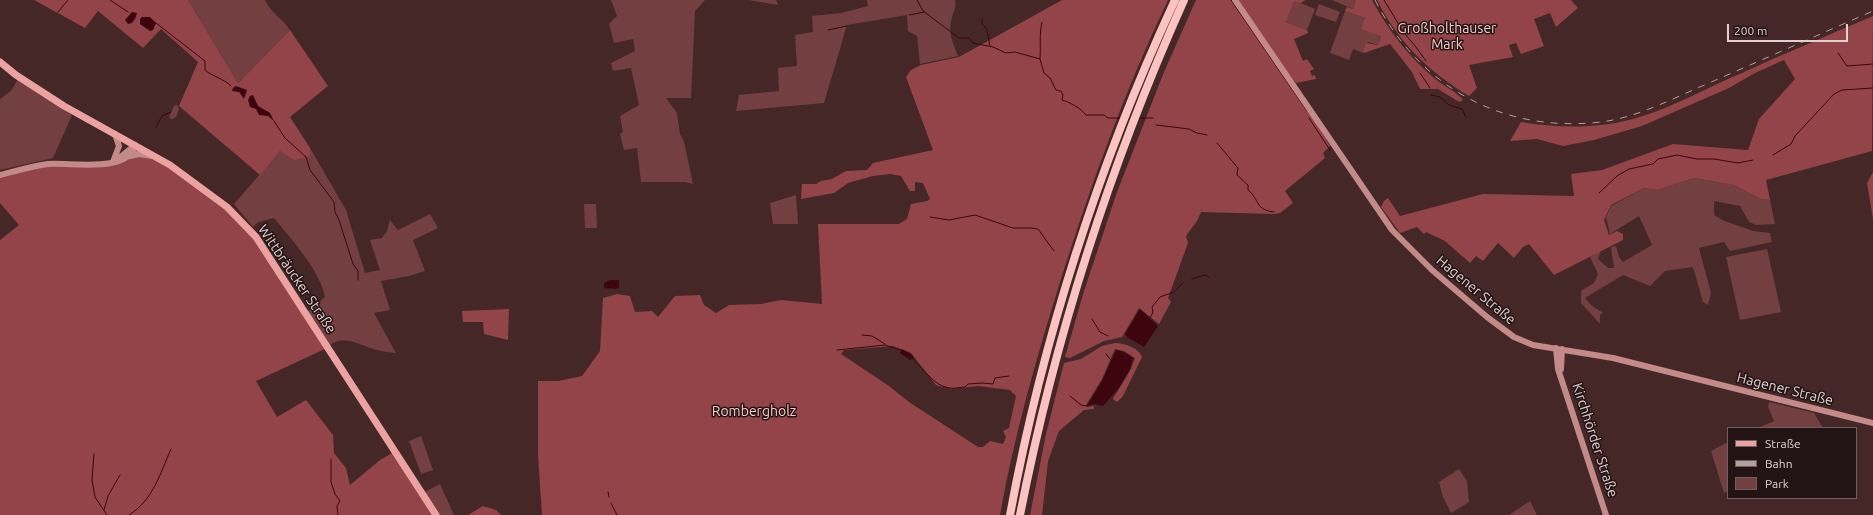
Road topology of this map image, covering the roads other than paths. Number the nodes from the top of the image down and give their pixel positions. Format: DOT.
graph roads {
  1 [pos="1175,0"];
  2 [pos="1184,0"];
  3 [pos="1235,0"];
  4 [pos="0,62"];
  5 [pos="114,133"];
  6 [pos="135,145"];
  7 [pos="130,156"];
  8 [pos="160,159"];
  9 [pos="113,162"];
  10 [pos="0,175"];
  11 [pos="1559,349"];
  12 [pos="1873,423"];
  13 [pos="436,515"];
  14 [pos="1010,515"];
  15 [pos="1020,515"];
  16 [pos="1606,515"];
  1 -- 14 [label="highway"];
  2 -- 15 [label="highway"];
  3 -- 11 [label="main road, Hagener Straße"];
  4 -- 5 [label="main road, Wittbräucker Straße"];
  5 -- 6 [label="main road, Wittbräucker Straße"];
  5 -- 9 [label="main road"];
  6 -- 7 [label="main road"];
  6 -- 8 [label="main road, Wittbräucker Straße"];
  6 -- 9 [label="main road"];
  7 -- 8 [label="main road"];
  7 -- 9 [label="main road"];
  8 -- 13 [label="main road, Wittbräucker Straße"];
  9 -- 10 [label="main road"];
  11 -- 12 [label="main road, Hagener Straße"];
  11 -- 16 [label="main road, Kirchhörder Straße"];
}
